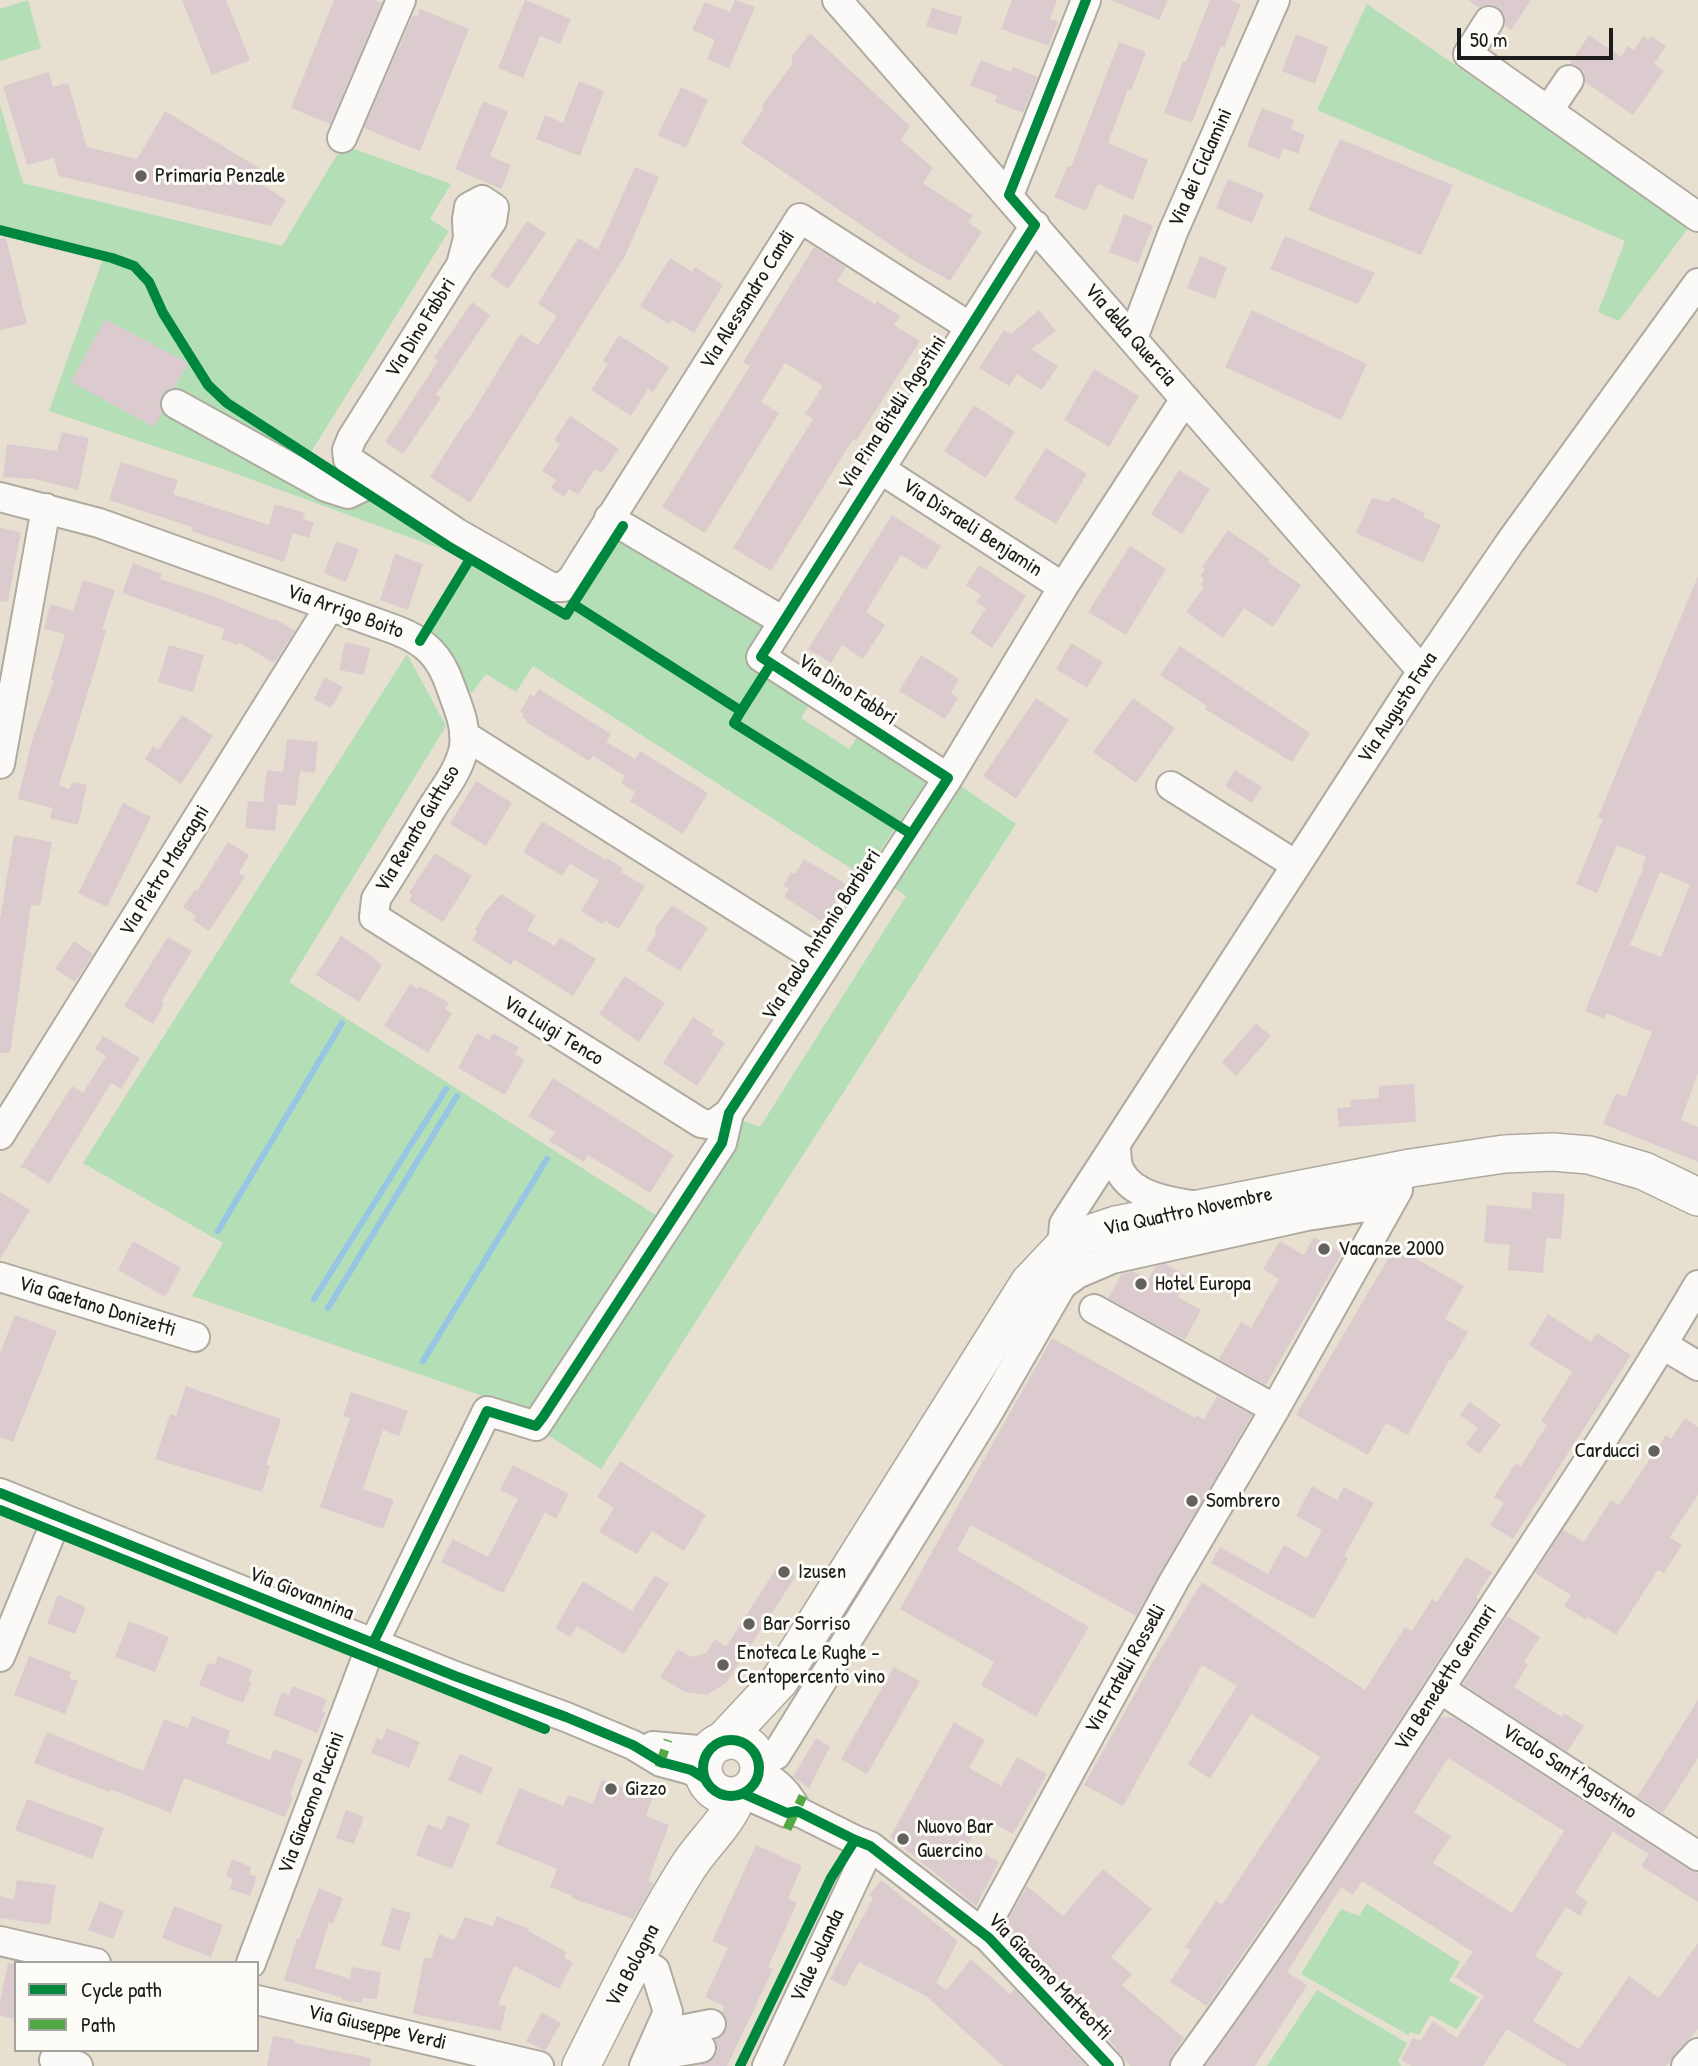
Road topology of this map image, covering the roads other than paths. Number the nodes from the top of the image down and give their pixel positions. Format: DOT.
graph roads {
  1 [pos="401,0"];
  2 [pos="837,0"];
  3 [pos="1086,0"];
  4 [pos="1275,0"];
  5 [pos="1489,21"];
  6 [pos="1569,79"];
  7 [pos="1548,111"];
  8 [pos="342,138"];
  9 [pos="1009,195"];
  10 [pos="1698,217"];
  11 [pos="1035,225"];
  12 [pos="461,265"];
  13 [pos="1698,284"];
  14 [pos="970,327"];
  15 [pos="1133,338"];
  16 [pos="1185,398"];
  17 [pos="176,404"];
  18 [pos="880,469"];
  19 [pos="377,480"];
  20 [pos="0,497"];
  21 [pos="46,508"];
  22 [pos="609,518"];
  23 [pos="1063,587"];
  24 [pos="330,606"];
  25 [pos="783,621"];
  26 [pos="1422,671"];
  27 [pos="464,735"];
  28 [pos="0,764"];
  29 [pos="948,778"];
  30 [pos="1171,786"];
  31 [pos="1296,865"];
  32 [pos="377,921"];
  33 [pos="827,964"];
  34 [pos="729,1113"];
  35 [pos="0,1135"];
  36 [pos="1116,1144"];
  37 [pos="1411,1168"];
  38 [pos="1698,1197"];
  39 [pos="1207,1207"];
  40 [pos="1062,1248"];
  41 [pos="0,1277"];
  42 [pos="1698,1285"];
  43 [pos="1094,1309"];
  44 [pos="195,1337"];
  45 [pos="1663,1345"];
  46 [pos="1698,1366"];
  47 [pos="1275,1409"];
  48 [pos="0,1493"];
  49 [pos="58,1517"];
  50 [pos="426,1535"];
  51 [pos="373,1643"];
  52 [pos="0,1657"];
  53 [pos="1440,1689"];
  54 [pos="736,1770"];
  55 [pos="870,1846"];
  56 [pos="1698,1856"];
  57 [pos="982,1933"];
  58 [pos="0,1941"];
  59 [pos="636,1958"];
  60 [pos="87,1961"];
  61 [pos="252,1961"];
  62 [pos="259,2000"];
  63 [pos="706,2036"];
  64 [pos="651,2052"];
  65 [pos="1698,2053"];
  66 [pos="539,2066"];
  67 [pos="581,2066"];
  68 [pos="767,2066"];
  69 [pos="1109,2066"];
  70 [pos="1185,2066"];
  71 [pos="1686,2066"];
  1 -- 8 [label="street"];
  2 -- 9 [label="street, Via della Quercia"];
  3 -- 9 [label="street"];
  4 -- 15 [label="street, Via dei Ciclamini"];
  5 -- 7 [label="street"];
  6 -- 7 [label="street"];
  7 -- 10 [label="street"];
  9 -- 11 [label="street, Via della Quercia"];
  11 -- 14 [label="street, Via Pina Bitelli Agostini"];
  11 -- 15 [label="street, Via della Quercia"];
  12 -- 19 [label="street, Via Dino Fabbri"];
  13 -- 26 [label="street, Via Augusto Fava"];
  14 -- 18 [label="street, Via Pina Bitelli Agostini"];
  14 -- 22 [label="street, Via Alessandro Candi"];
  15 -- 16 [label="street, Via della Quercia"];
  16 -- 23 [label="street, Via Paolo Antonio Barbieri"];
  16 -- 26 [label="street, Via della Quercia"];
  17 -- 19 [label="street"];
  18 -- 23 [label="street, Via Disraeli Benjamin"];
  18 -- 25 [label="street, Via Pina Bitelli Agostini"];
  19 -- 22 [label="street, Via Dino Fabbri"];
  20 -- 21 [label="street, Via Arrigo Boito"];
  21 -- 24 [label="street, Via Arrigo Boito"];
  21 -- 28 [label="street"];
  22 -- 25 [label="street"];
  23 -- 29 [label="street, Via Paolo Antonio Barbieri"];
  24 -- 27 [label="street, Via Arrigo Boito"];
  24 -- 35 [label="street, Via Pietro Mascagni"];
  25 -- 29 [label="street, Via Dino Fabbri"];
  26 -- 31 [label="street, Via Augusto Fava"];
  27 -- 32 [label="street, Via Renato Guttuso"];
  27 -- 33 [label="street"];
  29 -- 33 [label="street, Via Paolo Antonio Barbieri"];
  30 -- 31 [label="street"];
  31 -- 36 [label="street, Via Augusto Fava"];
  32 -- 34 [label="street, Via Luigi Tenco"];
  33 -- 34 [label="street, Via Paolo Antonio Barbieri"];
  34 -- 50 [label="street, Via Paolo Antonio Barbieri"];
  36 -- 39 [label="street"];
  36 -- 40 [label="street, Via Augusto Fava"];
  37 -- 38 [label="main road, Via Quattro Novembre"];
  37 -- 39 [label="main road, Via Quattro Novembre"];
  37 -- 47 [label="street, Via Fratelli Rosselli"];
  37 -- 54 [label="street"];
  39 -- 40 [label="main road, Via Quattro Novembre"];
  40 -- 54 [label="main road, Via Quattro Novembre"];
  41 -- 44 [label="street, Via Gaetano Donizetti"];
  42 -- 45 [label="street, Via Benedetto Gennari"];
  43 -- 47 [label="street"];
  45 -- 46 [label="street"];
  45 -- 53 [label="street, Via Benedetto Gennari"];
  47 -- 57 [label="street, Via Fratelli Rosselli"];
  48 -- 49 [label="street, Via Giovannina"];
  49 -- 51 [label="street, Via Giovannina"];
  49 -- 52 [label="street"];
  50 -- 51 [label="street, Via Giacomo Puccini"];
  51 -- 54 [label="street, Via Giovannina"];
  51 -- 61 [label="street, Via Giacomo Puccini"];
  53 -- 56 [label="street, Vicolo Sant'Agostino"];
  53 -- 70 [label="street, Via Benedetto Gennari"];
  54 -- 55 [label="street, Via Giacomo Matteotti"];
  54 -- 59 [label="main road, Via Bologna"];
  55 -- 57 [label="street, Via Giacomo Matteotti"];
  55 -- 68 [label="street, Viale Jolanda"];
  57 -- 69 [label="street, Via Giacomo Matteotti"];
  58 -- 60 [label="street"];
  59 -- 64 [label="street"];
  59 -- 67 [label="main road, Via Bologna"];
  62 -- 66 [label="street, Via Giuseppe Verdi"];
  63 -- 64 [label="street"];
  65 -- 71 [label="street"];
}
